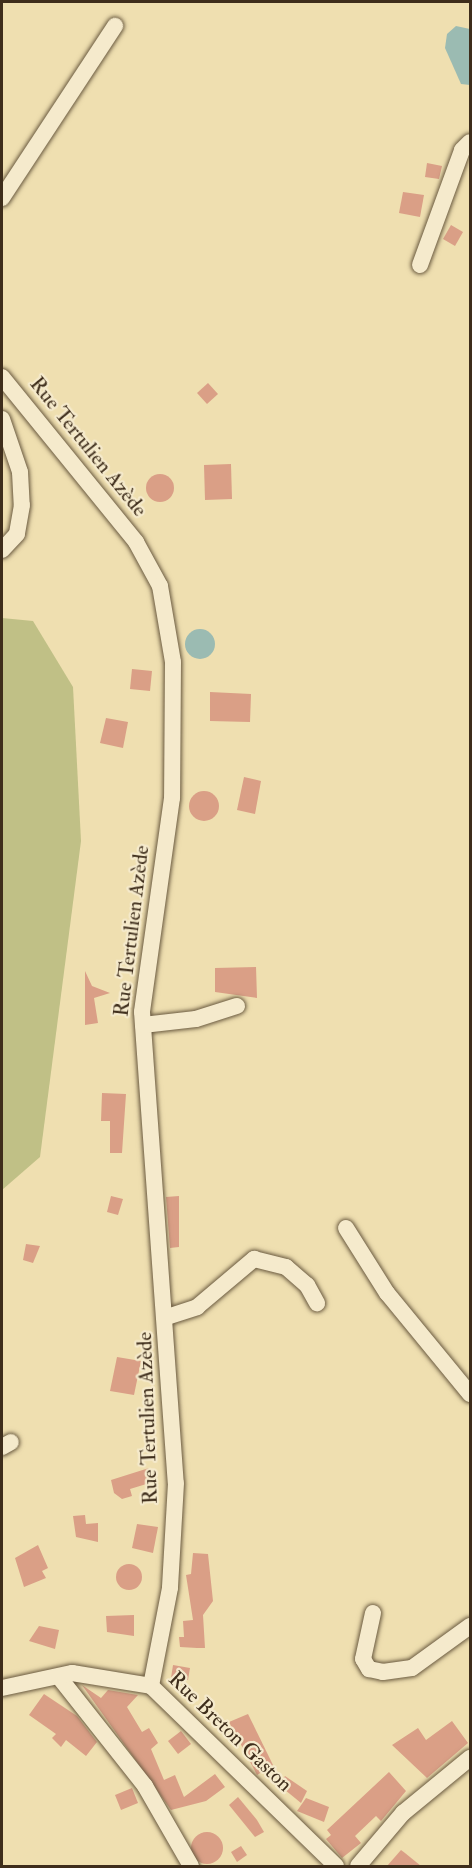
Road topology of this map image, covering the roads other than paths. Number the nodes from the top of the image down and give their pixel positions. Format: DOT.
graph roads {
  1 [pos="116,26"];
  2 [pos="471,142"];
  3 [pos="2,198"];
  4 [pos="420,265"];
  5 [pos="2,377"];
  6 [pos="2,419"];
  7 [pos="2,550"];
  8 [pos="237,1006"];
  9 [pos="142,1025"];
  10 [pos="346,1228"];
  11 [pos="316,1303"];
  12 [pos="167,1317"];
  13 [pos="471,1394"];
  14 [pos="373,1613"];
  15 [pos="471,1626"];
  16 [pos="59,1677"];
  17 [pos="151,1686"];
  18 [pos="2,1688"];
  19 [pos="471,1758"];
  20 [pos="190,1866"];
  21 [pos="336,1866"];
  22 [pos="358,1866"];
  1 -- 3 [label="street"];
  2 -- 4 [label="street"];
  5 -- 9 [label="street, Rue Tertulien Azède"];
  6 -- 7 [label="street"];
  8 -- 9 [label="street"];
  9 -- 12 [label="street, Rue Tertulien Azède"];
  10 -- 13 [label="street"];
  11 -- 12 [label="street"];
  12 -- 17 [label="street, Rue Tertulien Azède"];
  14 -- 15 [label="street"];
  16 -- 17 [label="street, Rue Breton Gaston"];
  16 -- 18 [label="street, Rue Breton Gaston"];
  16 -- 20 [label="street"];
  17 -- 21 [label="street, Rue Breton Gaston"];
  19 -- 22 [label="street"];
}
